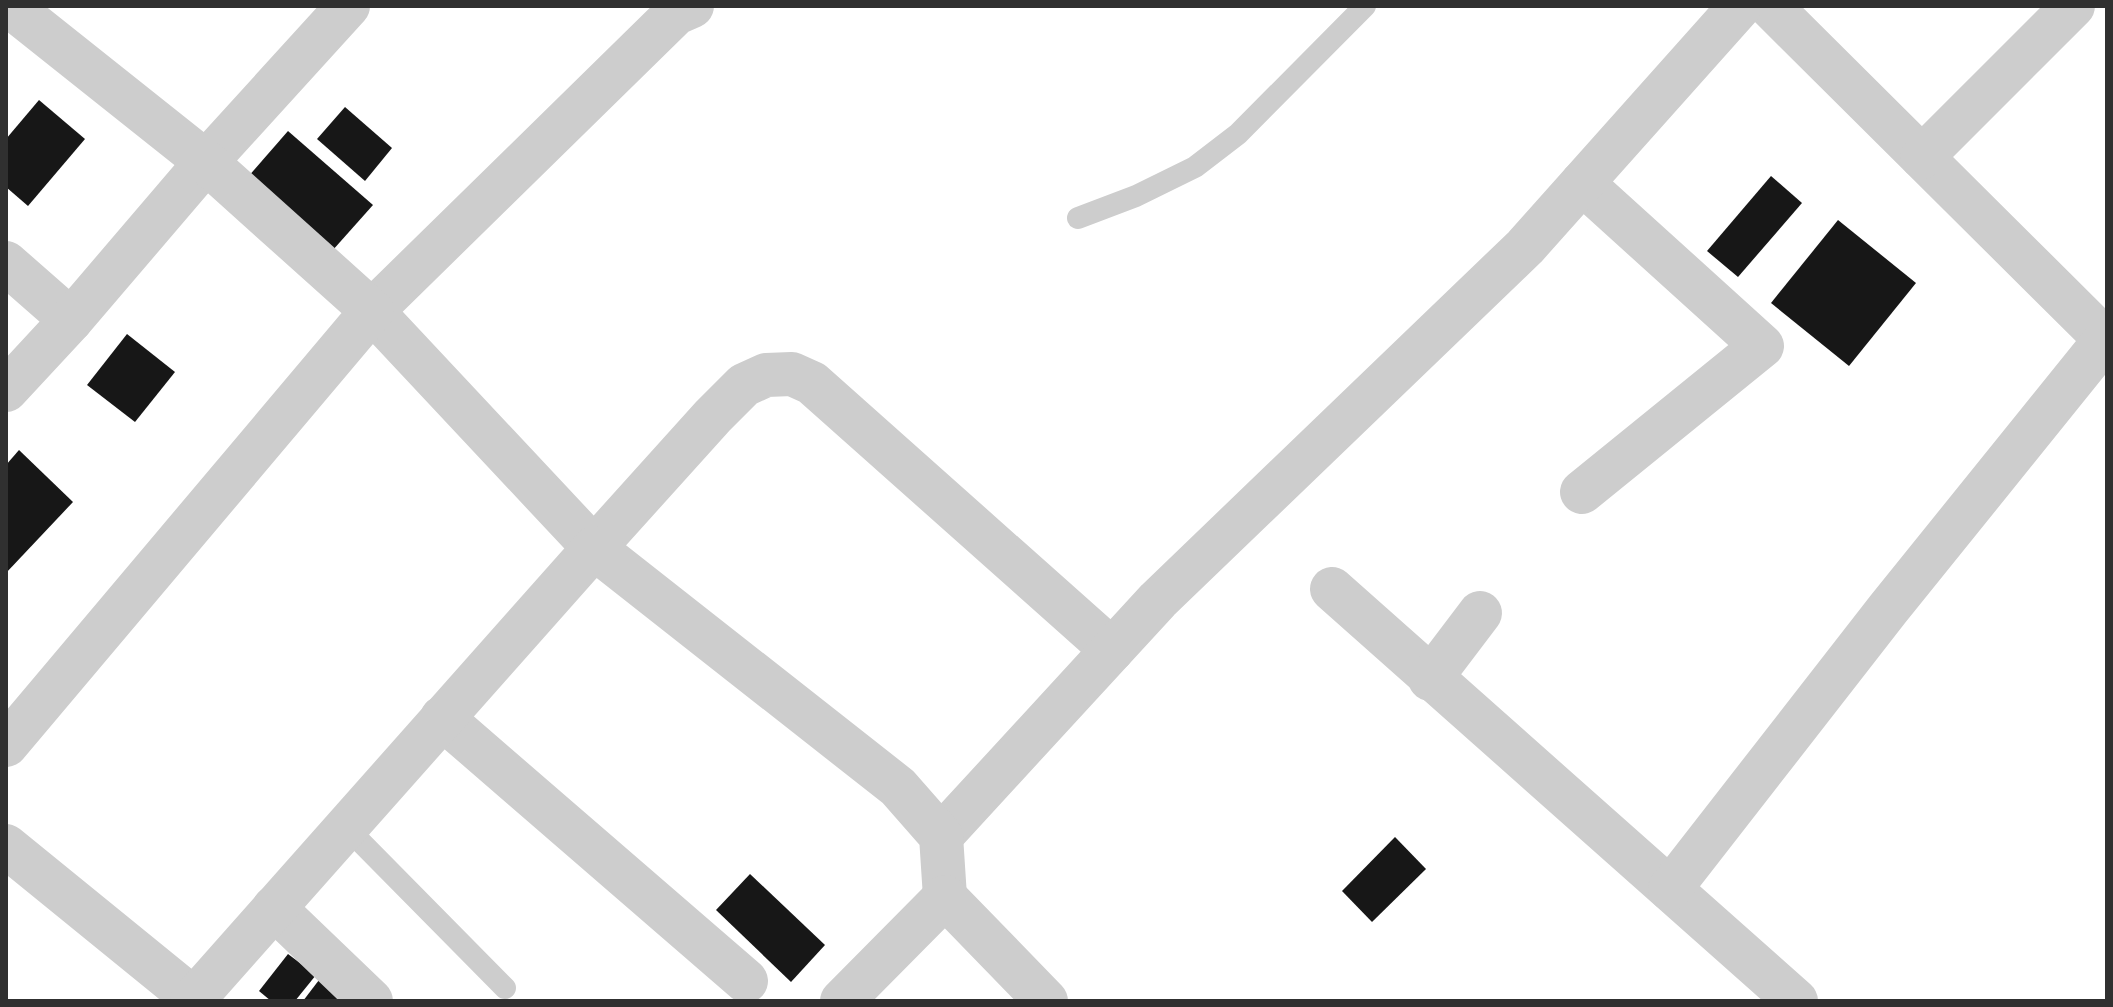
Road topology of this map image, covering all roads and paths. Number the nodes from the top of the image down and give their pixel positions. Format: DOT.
graph roads {
  1 [pos="10,6"];
  2 [pos="348,6"];
  3 [pos="692,6"];
  4 [pos="1365,6"];
  5 [pos="1740,6"];
  6 [pos="1770,6"];
  7 [pos="2073,6"];
  8 [pos="1922,157"];
  9 [pos="206,162"];
  10 [pos="1582,183"];
  11 [pos="1078,218"];
  12 [pos="6,263"];
  13 [pos="372,311"];
  14 [pos="71,320"];
  15 [pos="2106,341"];
  16 [pos="6,390"];
  17 [pos="1582,492"];
  18 [pos="594,548"];
  19 [pos="1332,589"];
  20 [pos="1480,613"];
  21 [pos="1112,650"];
  22 [pos="1430,679"];
  23 [pos="442,718"];
  24 [pos="6,745"];
  25 [pos="346,827"];
  26 [pos="941,836"];
  27 [pos="6,846"];
  28 [pos="1670,889"];
  29 [pos="945,897"];
  30 [pos="274,908"];
  31 [pos="746,981"];
  32 [pos="505,988"];
  33 [pos="193,1000"];
  34 [pos="371,1001"];
  35 [pos="842,1001"];
  36 [pos="1046,1001"];
  37 [pos="1796,1001"];
  1 -- 9 [label="street"];
  2 -- 9 [label="street"];
  3 -- 13 [label="street"];
  4 -- 11 [label="lane"];
  5 -- 10 [label="street"];
  6 -- 8 [label="street"];
  7 -- 8 [label="street"];
  8 -- 15 [label="street"];
  9 -- 13 [label="street"];
  9 -- 14 [label="street"];
  10 -- 17 [label="street"];
  10 -- 21 [label="street"];
  12 -- 14 [label="street"];
  13 -- 18 [label="street"];
  13 -- 24 [label="street"];
  14 -- 16 [label="street"];
  15 -- 28 [label="street"];
  18 -- 21 [label="street"];
  18 -- 23 [label="street"];
  18 -- 26 [label="street"];
  19 -- 22 [label="street"];
  20 -- 22 [label="street"];
  21 -- 26 [label="street"];
  22 -- 28 [label="street"];
  23 -- 25 [label="street"];
  23 -- 31 [label="street"];
  25 -- 30 [label="street"];
  25 -- 32 [label="lane"];
  26 -- 29 [label="street"];
  27 -- 33 [label="street"];
  28 -- 37 [label="street"];
  29 -- 35 [label="street"];
  29 -- 36 [label="street"];
  30 -- 33 [label="street"];
  30 -- 34 [label="street"];
}
